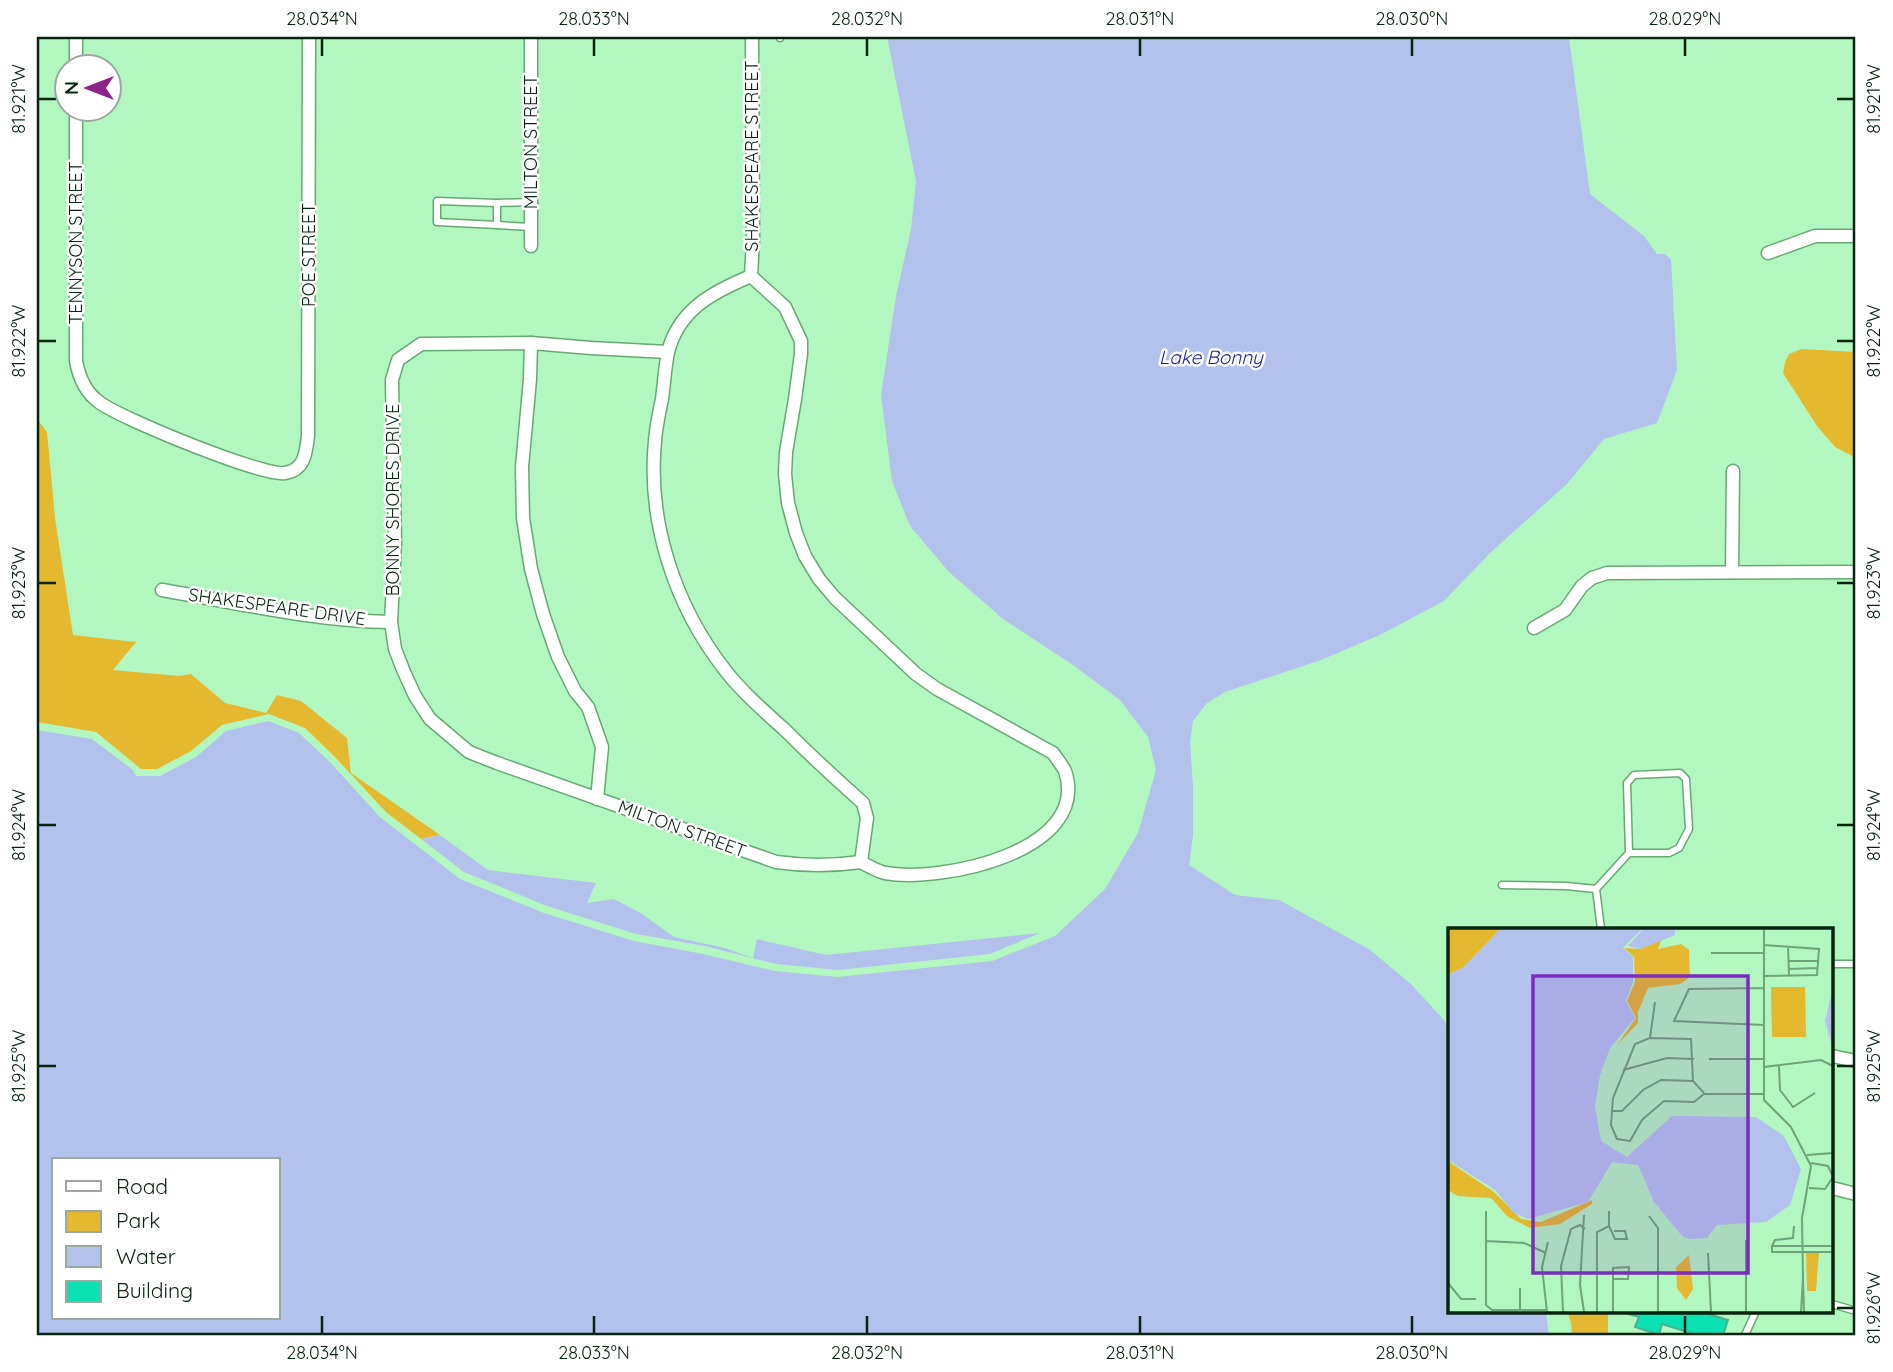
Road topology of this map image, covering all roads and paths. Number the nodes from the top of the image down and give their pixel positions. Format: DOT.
graph roads {
  1 [pos="309,37"];
  2 [pos="531,37"];
  3 [pos="752,37"];
  4 [pos="76,122"];
  5 [pos="531,202"];
  6 [pos="497,203"];
  7 [pos="497,225"];
  8 [pos="531,227"];
  9 [pos="1856,236"];
  10 [pos="531,246"];
  11 [pos="1768,253"];
  12 [pos="751,276"];
  13 [pos="531,343"];
  14 [pos="668,352"];
  15 [pos="79,377"];
  16 [pos="1733,471"];
  17 [pos="1732,572"];
  18 [pos="1856,572"];
  19 [pos="162,590"];
  20 [pos="391,622"];
  21 [pos="1535,628"];
  22 [pos="597,799"];
  23 [pos="1629,853"];
  24 [pos="860,862"];
  25 [pos="1502,885"];
  26 [pos="1596,889"];
  27 [pos="1601,928"];
  28 [pos="1834,964"];
  29 [pos="1856,964"];
  30 [pos="1834,1056"];
  31 [pos="1856,1061"];
  32 [pos="1834,1188"];
  33 [pos="1856,1194"];
  34 [pos="1834,1305"];
  35 [pos="1856,1311"];
  36 [pos="1756,1312"];
  37 [pos="1745,1335"];
  1 -- 15 [label="street, POE STREET"];
  2 -- 5 [label="street, MILTON STREET"];
  3 -- 12 [label="street, SHAKESPEARE STREET"];
  4 -- 15 [label="street, TENNYSON STREET"];
  5 -- 6 [label="lane"];
  5 -- 8 [label="street, MILTON STREET"];
  6 -- 7 [label="lane"];
  6 -- 7 [label="lane"];
  7 -- 8 [label="lane"];
  8 -- 10 [label="street, MILTON STREET"];
  9 -- 11 [label="street"];
  12 -- 14 [label="street, SHAKESPEARE STREET"];
  12 -- 24 [label="street, SHAKESPEARE STREET"];
  13 -- 14 [label="street, BONNY SHORES DRIVE"];
  13 -- 20 [label="street, BONNY SHORES DRIVE"];
  13 -- 22 [label="street, MILTON STREET"];
  14 -- 24 [label="street, SHAKESPEARE STREET"];
  16 -- 17 [label="street"];
  17 -- 18 [label="street"];
  17 -- 21 [label="street"];
  19 -- 20 [label="street, SHAKESPEARE DRIVE"];
  20 -- 22 [label="street, BONNY SHORES DRIVE"];
  22 -- 24 [label="street, MILTON STREET"];
  23 -- 23 [label="lane"];
  23 -- 26 [label="lane"];
  25 -- 26 [label="lane"];
  26 -- 27 [label="lane"];
  28 -- 29 [label="lane"];
  30 -- 31 [label="street"];
  32 -- 33 [label="street"];
  34 -- 35 [label="lane"];
  36 -- 37 [label="lane"];
}
